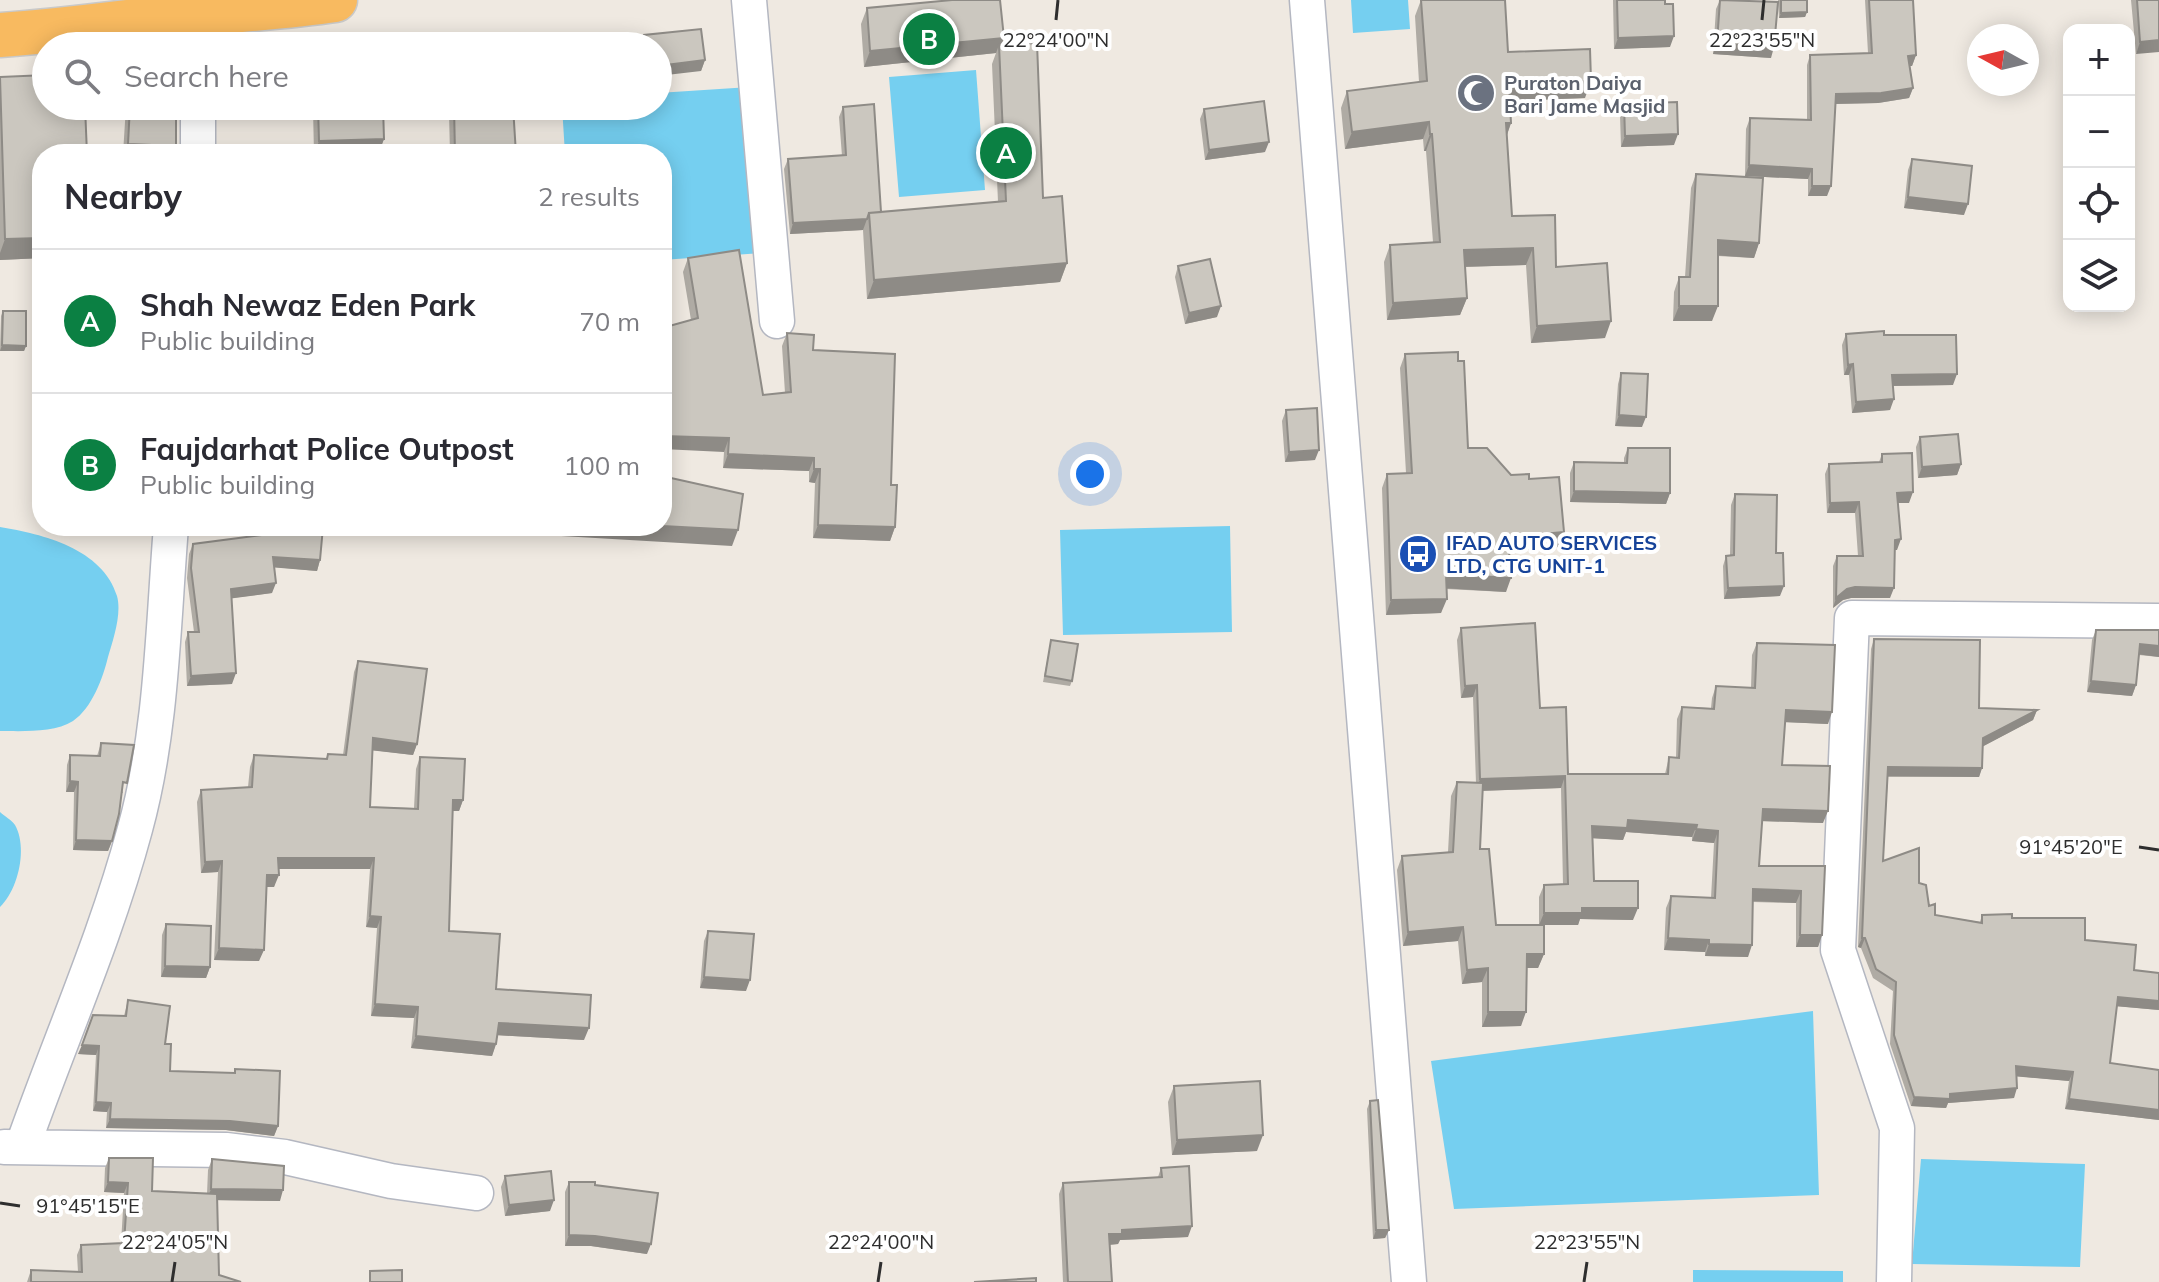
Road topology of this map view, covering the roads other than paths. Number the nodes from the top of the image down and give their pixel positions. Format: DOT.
graph roads {
  1 [pos="335,0"];
  2 [pos="749,0"];
  3 [pos="1307,0"];
  4 [pos="183,31"];
  5 [pos="32,32"];
  6 [pos="38,32"];
  7 [pos="0,35"];
  8 [pos="198,120"];
  9 [pos="198,144"];
  10 [pos="777,321"];
  11 [pos="170,536"];
  12 [pos="2159,621"];
  13 [pos="12,1146"];
  14 [pos="476,1193"];
  15 [pos="1409,1282"];
  16 [pos="1894,1282"];
  1 -- 4 [label="highway"];
  2 -- 10 [label="street"];
  3 -- 15 [label="street"];
  4 -- 6 [label="highway"];
  5 -- 7 [label="highway"];
  8 -- 9 [label="street"];
  11 -- 13 [label="street"];
  12 -- 16 [label="street"];
  13 -- 14 [label="street"];
}
